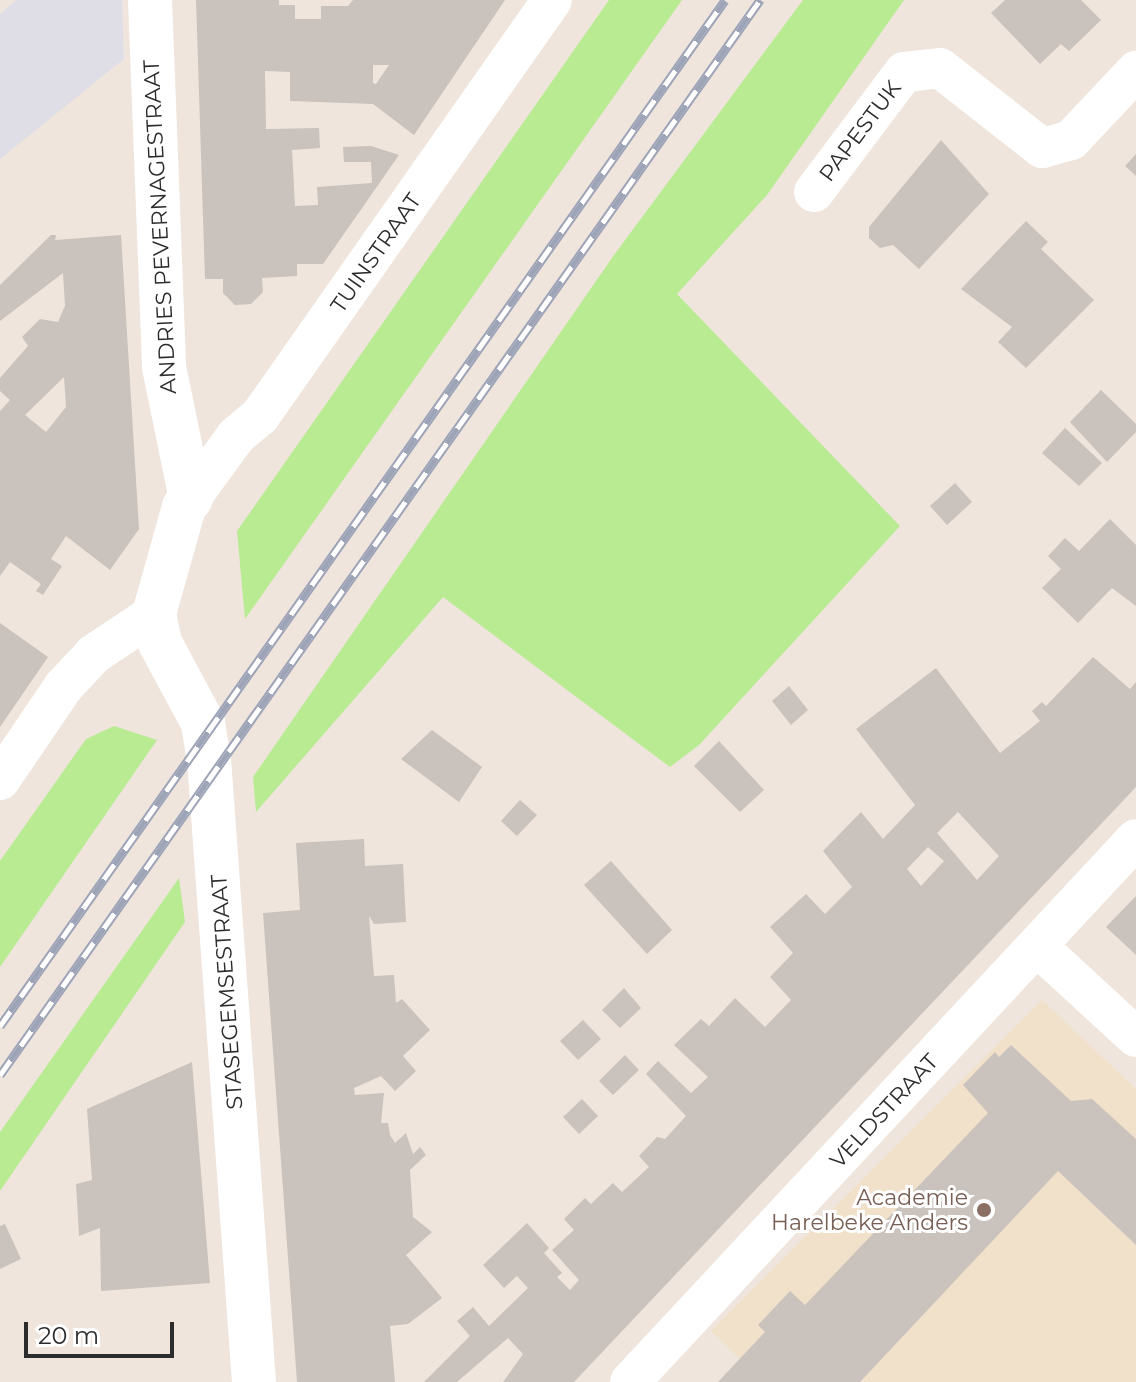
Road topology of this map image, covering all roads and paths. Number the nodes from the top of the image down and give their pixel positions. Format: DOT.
graph roads {
  1 [pos="150,0"];
  2 [pos="552,0"];
  3 [pos="1136,71"];
  4 [pos="814,192"];
  5 [pos="191,498"];
  6 [pos="154,614"];
  7 [pos="0,780"];
  8 [pos="1136,839"];
  9 [pos="1038,947"];
  10 [pos="1136,1037"];
  11 [pos="254,1382"];
  12 [pos="630,1382"];
  1 -- 5 [label="street, ANDRIES PEVERNAGESTRAAT"];
  2 -- 5 [label="street, TUINSTRAAT"];
  3 -- 4 [label="street, PAPESTUK"];
  5 -- 6 [label="street"];
  6 -- 7 [label="street"];
  6 -- 11 [label="street, STASEGEMSESTRAAT"];
  8 -- 9 [label="street, VELDSTRAAT"];
  9 -- 10 [label="street"];
  9 -- 12 [label="street, VELDSTRAAT"];
}
